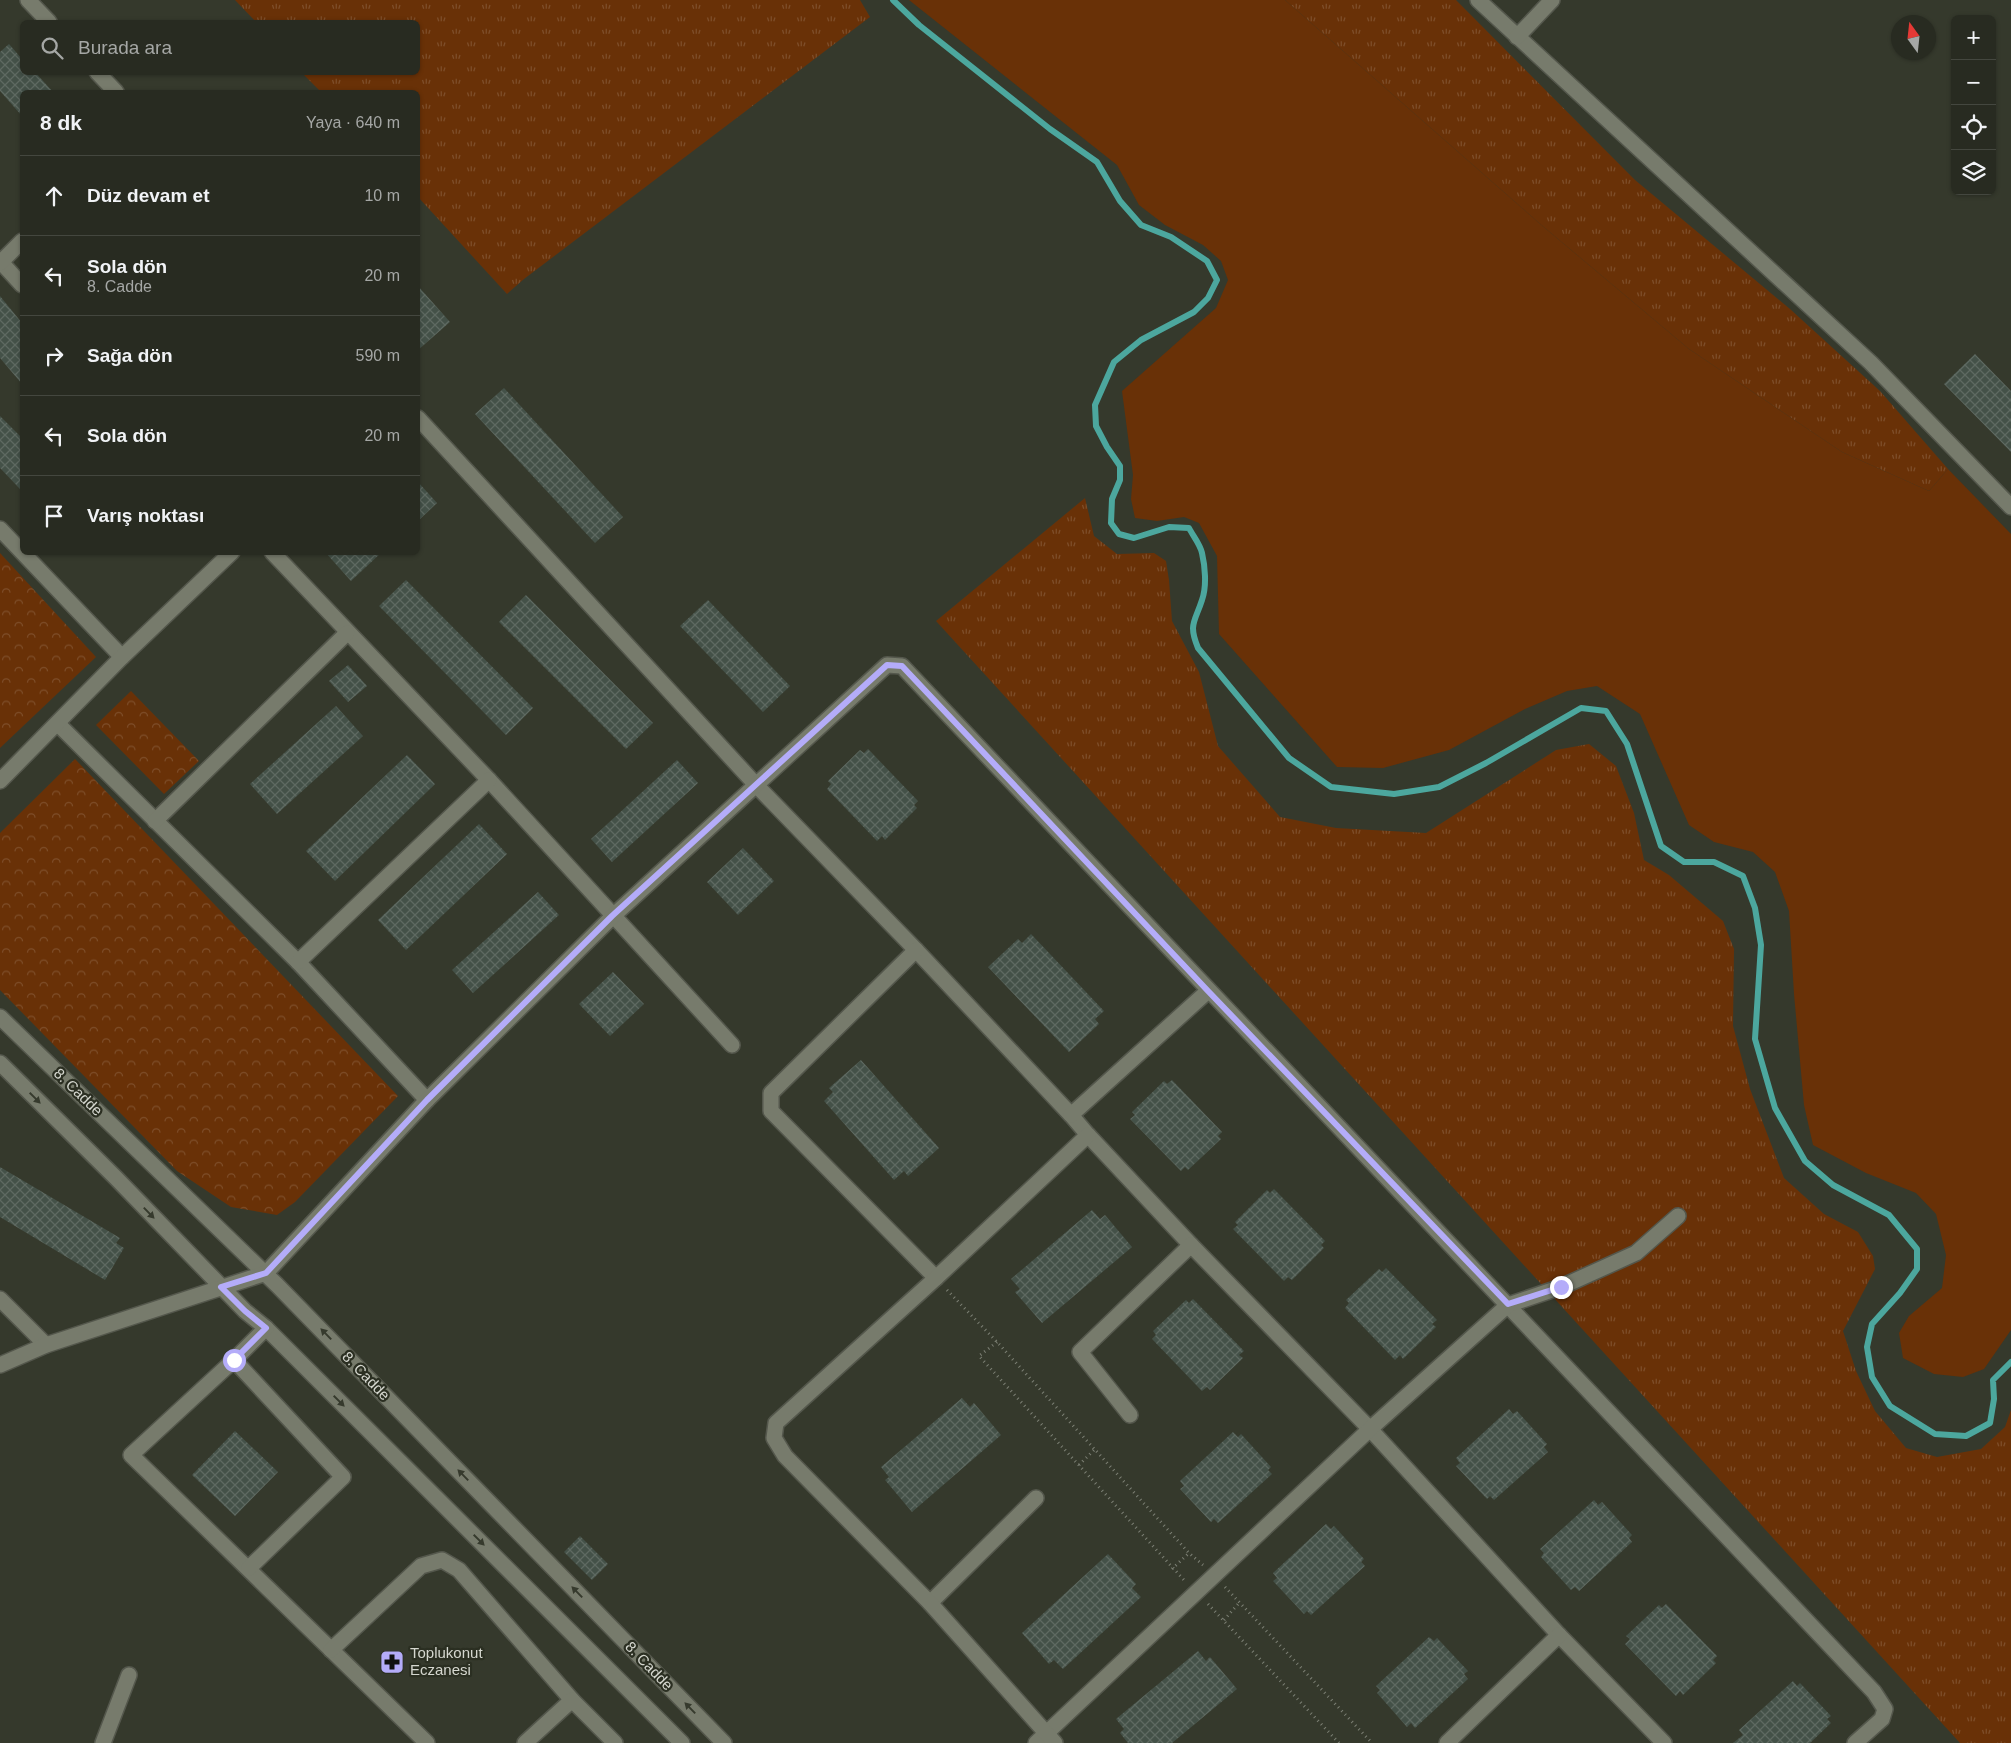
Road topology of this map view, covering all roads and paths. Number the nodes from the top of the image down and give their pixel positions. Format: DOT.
graph roads {
  1 [pos="28,0"];
  2 [pos="1478,0"];
  3 [pos="1552,0"];
  4 [pos="47,20"];
  5 [pos="1517,37"];
  6 [pos="100,75"];
  7 [pos="114,90"];
  8 [pos="20,243"];
  9 [pos="0,262"];
  10 [pos="20,283"];
  11 [pos="420,420"];
  12 [pos="2011,507"];
  13 [pos="0,529"];
  14 [pos="20,550"];
  15 [pos="25,555"];
  16 [pos="229,555"];
  17 [pos="275,555"];
  18 [pos="347,633"];
  19 [pos="122,657"];
  20 [pos="58,724"];
  21 [pos="489,780"];
  22 [pos="0,781"];
  23 [pos="757,786"];
  24 [pos="155,821"];
  25 [pos="612,916"];
  26 [pos="916,950"];
  27 [pos="298,962"];
  28 [pos="1208,991"];
  29 [pos="0,1017"];
  30 [pos="732,1045"];
  31 [pos="0,1063"];
  32 [pos="427,1100"];
  33 [pos="1071,1114"];
  34 [pos="1088,1135"];
  35 [pos="1678,1216"];
  36 [pos="1191,1245"];
  37 [pos="266,1273"];
  38 [pos="936,1278"];
  39 [pos="221,1287"];
  40 [pos="0,1299"];
  41 [pos="1508,1304"];
  42 [pos="266,1328"];
  43 [pos="997,1342"];
  44 [pos="46,1345"];
  45 [pos="234,1360"];
  46 [pos="0,1364"];
  47 [pos="1130,1415"];
  48 [pos="1370,1429"];
  49 [pos="1095,1449"];
  50 [pos="1079,1465"];
  51 [pos="1036,1498"];
  52 [pos="1189,1553"];
  53 [pos="249,1568"];
  54 [pos="1172,1569"];
  55 [pos="1213,1575"];
  56 [pos="1195,1592"];
  57 [pos="930,1603"];
  58 [pos="1239,1603"];
  59 [pos="1224,1620"];
  60 [pos="1559,1635"];
  61 [pos="331,1650"];
  62 [pos="130,1675"];
  63 [pos="572,1700"];
  64 [pos="1046,1740"];
  65 [pos="103,1743"];
  66 [pos="427,1743"];
  67 [pos="525,1743"];
  68 [pos="615,1743"];
  69 [pos="682,1743"];
  70 [pos="724,1743"];
  71 [pos="1339,1743"];
  72 [pos="1372,1743"];
  73 [pos="1447,1743"];
  74 [pos="1664,1743"];
  75 [pos="1855,1743"];
  1 -- 4 [label="street"];
  2 -- 5 [label="street"];
  3 -- 5 [label="street"];
  5 -- 12 [label="street"];
  6 -- 7 [label="street"];
  8 -- 9 [label="street"];
  9 -- 10 [label="street"];
  11 -- 23 [label="street"];
  13 -- 14 [label="street"];
  15 -- 19 [label="street"];
  16 -- 19 [label="street"];
  17 -- 18 [label="street"];
  18 -- 21 [label="street"];
  18 -- 24 [label="street"];
  19 -- 20 [label="street"];
  20 -- 22 [label="street"];
  20 -- 24 [label="street"];
  21 -- 25 [label="street"];
  21 -- 27 [label="street"];
  23 -- 25 [label="street"];
  23 -- 26 [label="street"];
  23 -- 28 [label="street"];
  24 -- 27 [label="street"];
  25 -- 30 [label="street"];
  25 -- 32 [label="street"];
  26 -- 33 [label="street"];
  26 -- 38 [label="street"];
  27 -- 32 [label="street"];
  28 -- 33 [label="street"];
  28 -- 41 [label="street"];
  29 -- 37 [label="street, 8. Cadde"];
  31 -- 39 [label="street, 8. Cadde, one-way"];
  32 -- 37 [label="street"];
  33 -- 34 [label="street"];
  34 -- 36 [label="street"];
  34 -- 38 [label="street"];
  35 -- 41 [label="street"];
  36 -- 47 [label="street"];
  36 -- 48 [label="street"];
  37 -- 39 [label="street"];
  70 -- 37 [label="street, 8. Cadde, one-way"];
  38 -- 43 [label="path"];
  38 -- 57 [label="street"];
  39 -- 42 [label="street, 8. Cadde"];
  39 -- 44 [label="street"];
  40 -- 44 [label="street"];
  41 -- 48 [label="street"];
  41 -- 75 [label="street"];
  42 -- 45 [label="street"];
  42 -- 69 [label="street, 8. Cadde, one-way"];
  43 -- 49 [label="path"];
  43 -- 50 [label="path"];
  44 -- 46 [label="street"];
  45 -- 53 [label="street"];
  45 -- 53 [label="street"];
  48 -- 55 [label="street"];
  48 -- 60 [label="street"];
  49 -- 50 [label="path"];
  49 -- 52 [label="path"];
  50 -- 54 [label="path"];
  51 -- 57 [label="street"];
  52 -- 54 [label="path"];
  52 -- 55 [label="path"];
  53 -- 61 [label="street"];
  54 -- 56 [label="path"];
  55 -- 56 [label="street"];
  55 -- 58 [label="path"];
  56 -- 59 [label="path"];
  56 -- 64 [label="street"];
  57 -- 64 [label="street"];
  58 -- 59 [label="path"];
  58 -- 72 [label="path"];
  59 -- 71 [label="path"];
  60 -- 73 [label="street"];
  60 -- 74 [label="street"];
  61 -- 63 [label="street"];
  61 -- 66 [label="street"];
  62 -- 65 [label="street"];
  63 -- 67 [label="street"];
  63 -- 68 [label="street"];
}
